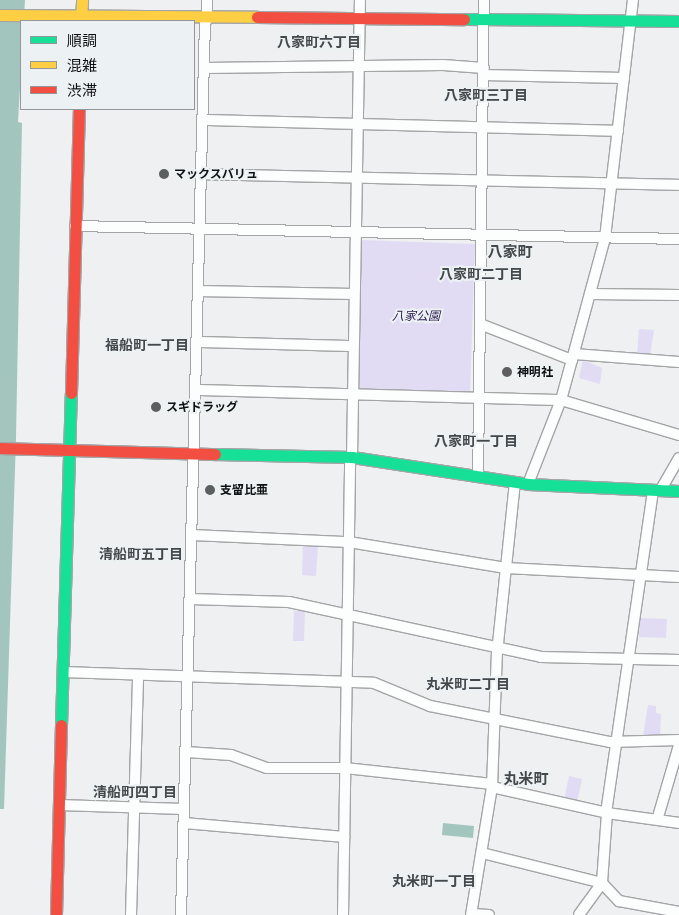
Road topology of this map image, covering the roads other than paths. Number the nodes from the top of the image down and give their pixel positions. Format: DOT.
graph roads {
  1 [pos="82,0"];
  2 [pos="207,0"];
  3 [pos="360,0"];
  4 [pos="484,0"];
  5 [pos="633,0"];
  6 [pos="0,15"];
  7 [pos="484,17"];
  8 [pos="360,18"];
  9 [pos="81,19"];
  10 [pos="206,20"];
  11 [pos="631,20"];
  12 [pos="679,21"];
  13 [pos="359,66"];
  14 [pos="204,68"];
  15 [pos="483,72"];
  16 [pos="624,78"];
  17 [pos="79,110"];
  18 [pos="203,120"];
  19 [pos="358,124"];
  20 [pos="483,127"];
  21 [pos="618,131"];
  22 [pos="201,174"];
  23 [pos="356,178"];
  24 [pos="482,181"];
  25 [pos="611,184"];
  26 [pos="679,185"];
  27 [pos="75,226"];
  28 [pos="200,229"];
  29 [pos="354,232"];
  30 [pos="482,235"];
  31 [pos="605,238"];
  32 [pos="679,240"];
  33 [pos="198,291"];
  34 [pos="354,294"];
  35 [pos="590,294"];
  36 [pos="679,295"];
  37 [pos="480,324"];
  38 [pos="197,342"];
  39 [pos="353,346"];
  40 [pos="573,357"];
  41 [pos="679,362"];
  42 [pos="196,390"];
  43 [pos="353,394"];
  44 [pos="479,397"];
  45 [pos="561,400"];
  46 [pos="679,435"];
  47 [pos="0,448"];
  48 [pos="69,450"];
  49 [pos="194,454"];
  50 [pos="351,457"];
  51 [pos="679,458"];
  52 [pos="478,475"];
  53 [pos="515,482"];
  54 [pos="528,484"];
  55 [pos="657,491"];
  56 [pos="679,491"];
  57 [pos="192,535"];
  58 [pos="348,542"];
  59 [pos="506,568"];
  60 [pos="639,576"];
  61 [pos="679,577"];
  62 [pos="190,599"];
  63 [pos="348,618"];
  64 [pos="498,646"];
  65 [pos="631,659"];
  66 [pos="679,660"];
  67 [pos="63,672"];
  68 [pos="138,675"];
  69 [pos="188,677"];
  70 [pos="346,683"];
  71 [pos="495,720"];
  72 [pos="616,740"];
  73 [pos="679,740"];
  74 [pos="679,745"];
  75 [pos="186,752"];
  76 [pos="345,768"];
  77 [pos="492,786"];
  78 [pos="59,805"];
  79 [pos="134,808"];
  80 [pos="184,809"];
  81 [pos="606,813"];
  82 [pos="658,818"];
  83 [pos="184,823"];
  84 [pos="679,823"];
  85 [pos="344,837"];
  86 [pos="482,853"];
  87 [pos="602,883"];
  88 [pos="629,910"];
  89 [pos="679,912"];
  90 [pos="471,914"];
  91 [pos="56,915"];
  92 [pos="131,915"];
  93 [pos="181,915"];
  94 [pos="343,915"];
  95 [pos="489,915"];
  96 [pos="579,915"];
  1 -- 9 [label="street"];
  2 -- 10 [label="street"];
  3 -- 8 [label="street"];
  4 -- 7 [label="street"];
  5 -- 11 [label="street"];
  6 -- 9 [label="street"];
  7 -- 8 [label="street"];
  7 -- 11 [label="street"];
  7 -- 15 [label="street"];
  8 -- 10 [label="street"];
  8 -- 13 [label="street"];
  9 -- 10 [label="street"];
  10 -- 14 [label="street"];
  11 -- 12 [label="street"];
  11 -- 16 [label="street"];
  13 -- 14 [label="street"];
  13 -- 15 [label="street"];
  13 -- 19 [label="street"];
  14 -- 18 [label="street"];
  15 -- 16 [label="street"];
  15 -- 20 [label="street"];
  16 -- 21 [label="street"];
  17 -- 27 [label="street"];
  18 -- 19 [label="street"];
  18 -- 22 [label="street"];
  19 -- 20 [label="street"];
  19 -- 23 [label="street"];
  20 -- 21 [label="street"];
  20 -- 24 [label="street"];
  21 -- 25 [label="street"];
  22 -- 23 [label="street"];
  22 -- 28 [label="street"];
  23 -- 24 [label="street"];
  23 -- 29 [label="street"];
  24 -- 25 [label="street"];
  24 -- 30 [label="street"];
  25 -- 26 [label="street"];
  25 -- 31 [label="street"];
  27 -- 28 [label="street"];
  27 -- 48 [label="street"];
  28 -- 29 [label="street"];
  28 -- 33 [label="street"];
  29 -- 30 [label="street"];
  29 -- 34 [label="street"];
  30 -- 31 [label="street"];
  30 -- 37 [label="street"];
  31 -- 32 [label="street"];
  31 -- 35 [label="street"];
  33 -- 34 [label="street"];
  33 -- 38 [label="street"];
  34 -- 39 [label="street"];
  35 -- 36 [label="street"];
  35 -- 40 [label="street"];
  37 -- 40 [label="street"];
  37 -- 44 [label="street"];
  38 -- 39 [label="street"];
  38 -- 42 [label="street"];
  39 -- 43 [label="street"];
  40 -- 41 [label="street"];
  40 -- 45 [label="street"];
  42 -- 43 [label="street"];
  42 -- 49 [label="street"];
  43 -- 44 [label="street"];
  43 -- 50 [label="street"];
  44 -- 45 [label="street"];
  44 -- 52 [label="street"];
  45 -- 46 [label="street"];
  45 -- 54 [label="street"];
  47 -- 48 [label="street"];
  48 -- 49 [label="street"];
  48 -- 67 [label="street"];
  49 -- 50 [label="street"];
  49 -- 57 [label="street"];
  50 -- 52 [label="street"];
  50 -- 58 [label="street"];
  51 -- 55 [label="street"];
  52 -- 53 [label="street"];
  53 -- 54 [label="street"];
  53 -- 59 [label="street"];
  54 -- 55 [label="street"];
  55 -- 56 [label="street"];
  55 -- 60 [label="street"];
  57 -- 58 [label="street"];
  57 -- 62 [label="street"];
  58 -- 59 [label="street"];
  58 -- 63 [label="street"];
  59 -- 60 [label="street"];
  59 -- 64 [label="street"];
  60 -- 61 [label="street"];
  60 -- 65 [label="street"];
  62 -- 63 [label="street"];
  62 -- 69 [label="street"];
  63 -- 64 [label="street"];
  63 -- 70 [label="street"];
  64 -- 65 [label="street"];
  64 -- 71 [label="street"];
  65 -- 66 [label="street"];
  65 -- 72 [label="street"];
  67 -- 68 [label="street"];
  67 -- 78 [label="street"];
  68 -- 69 [label="street"];
  68 -- 79 [label="street"];
  69 -- 70 [label="street"];
  69 -- 75 [label="street"];
  70 -- 71 [label="street"];
  70 -- 76 [label="street"];
  71 -- 72 [label="street"];
  71 -- 77 [label="street"];
  72 -- 73 [label="street"];
  72 -- 81 [label="street"];
  74 -- 82 [label="street"];
  75 -- 76 [label="street"];
  75 -- 80 [label="street"];
  76 -- 77 [label="street"];
  76 -- 85 [label="street"];
  77 -- 81 [label="street"];
  77 -- 86 [label="street"];
  78 -- 79 [label="street"];
  78 -- 91 [label="street"];
  79 -- 80 [label="street"];
  79 -- 92 [label="street"];
  80 -- 83 [label="street"];
  81 -- 82 [label="street"];
  81 -- 87 [label="street"];
  82 -- 84 [label="street"];
  83 -- 85 [label="street"];
  83 -- 93 [label="street"];
  85 -- 94 [label="street"];
  86 -- 87 [label="street"];
  86 -- 90 [label="street"];
  87 -- 88 [label="street"];
  87 -- 96 [label="street"];
  88 -- 89 [label="street"];
  90 -- 95 [label="street"];
}
